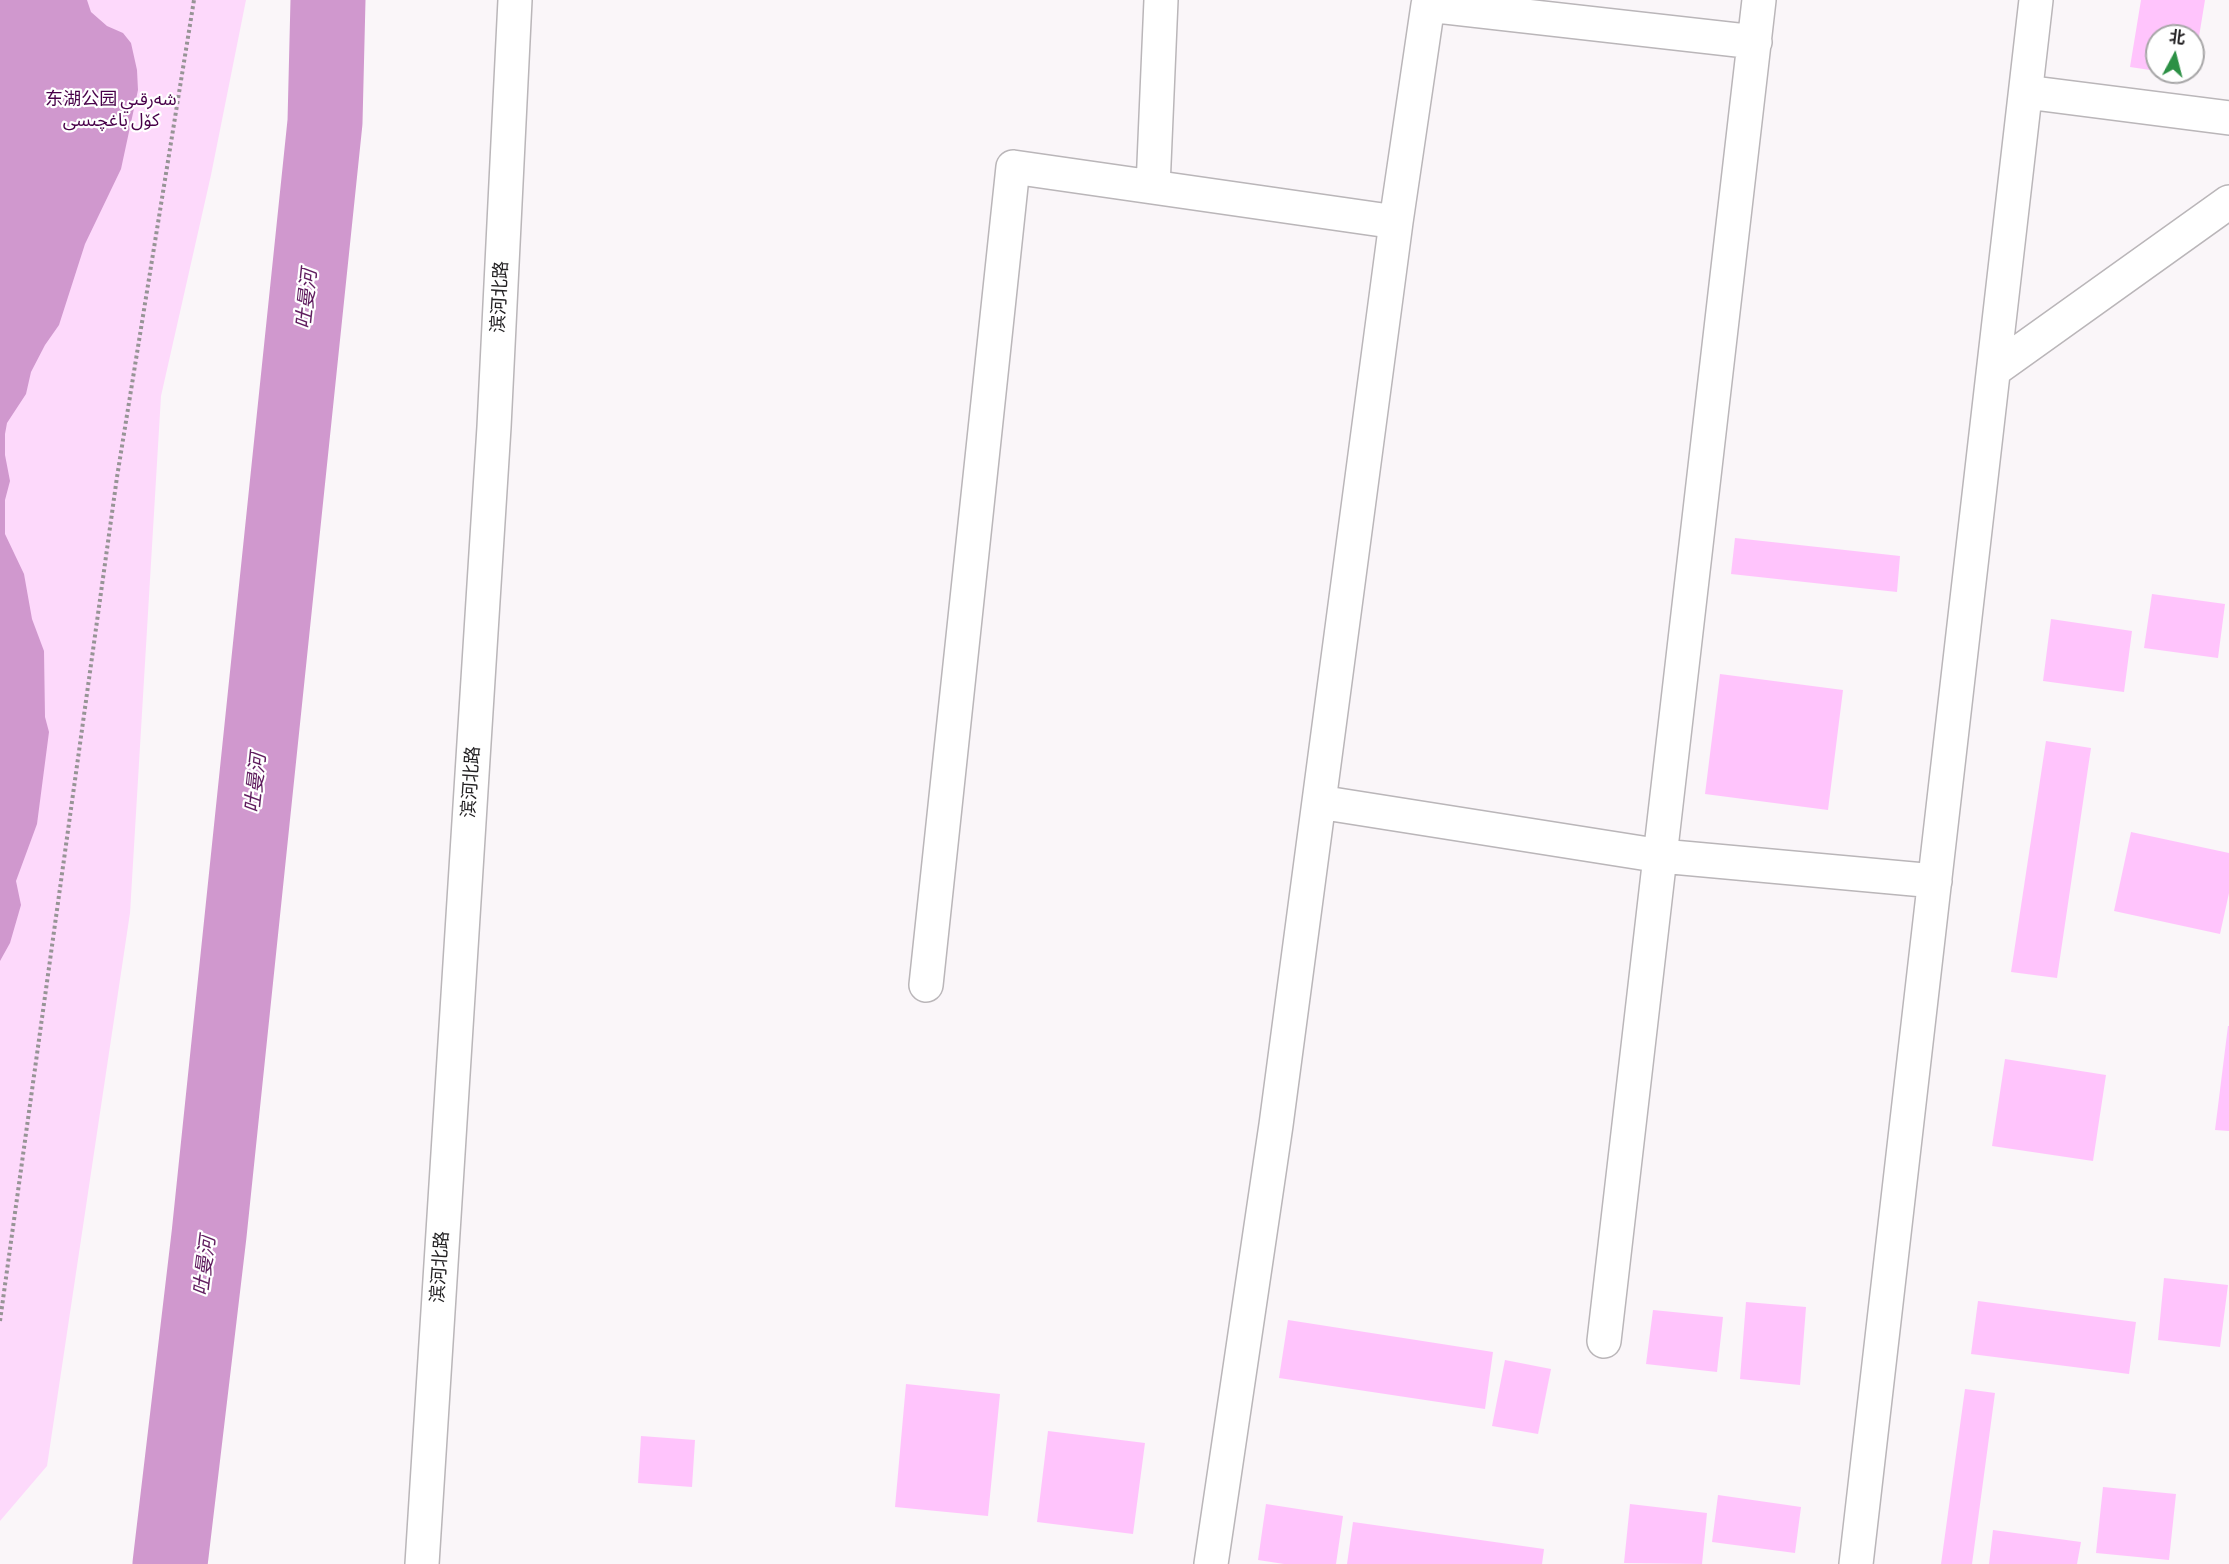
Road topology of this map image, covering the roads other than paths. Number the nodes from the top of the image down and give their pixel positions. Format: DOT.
graph roads {
  1 [pos="515,0"];
  2 [pos="1161,0"];
  3 [pos="1758,0"];
  4 [pos="2036,0"];
  5 [pos="1755,42"];
  6 [pos="2026,92"];
  7 [pos="2229,118"];
  8 [pos="1153,187"];
  9 [pos="2229,202"];
  10 [pos="1396,222"];
  11 [pos="1994,370"];
  12 [pos="1319,802"];
  13 [pos="1661,856"];
  14 [pos="1935,881"];
  15 [pos="926,986"];
  16 [pos="1604,1341"];
  17 [pos="422,1564"];
  18 [pos="1211,1564"];
  19 [pos="1856,1564"];
  1 -- 17 [label="street, 滨河北路"];
  2 -- 8 [label="street"];
  3 -- 5 [label="street"];
  4 -- 6 [label="street"];
  5 -- 10 [label="street"];
  5 -- 13 [label="street"];
  6 -- 7 [label="street"];
  6 -- 11 [label="street"];
  8 -- 10 [label="street"];
  8 -- 15 [label="street"];
  9 -- 11 [label="street"];
  10 -- 12 [label="street"];
  11 -- 14 [label="street"];
  12 -- 13 [label="street"];
  12 -- 18 [label="street"];
  13 -- 14 [label="street"];
  13 -- 16 [label="street"];
  14 -- 19 [label="street"];
}
